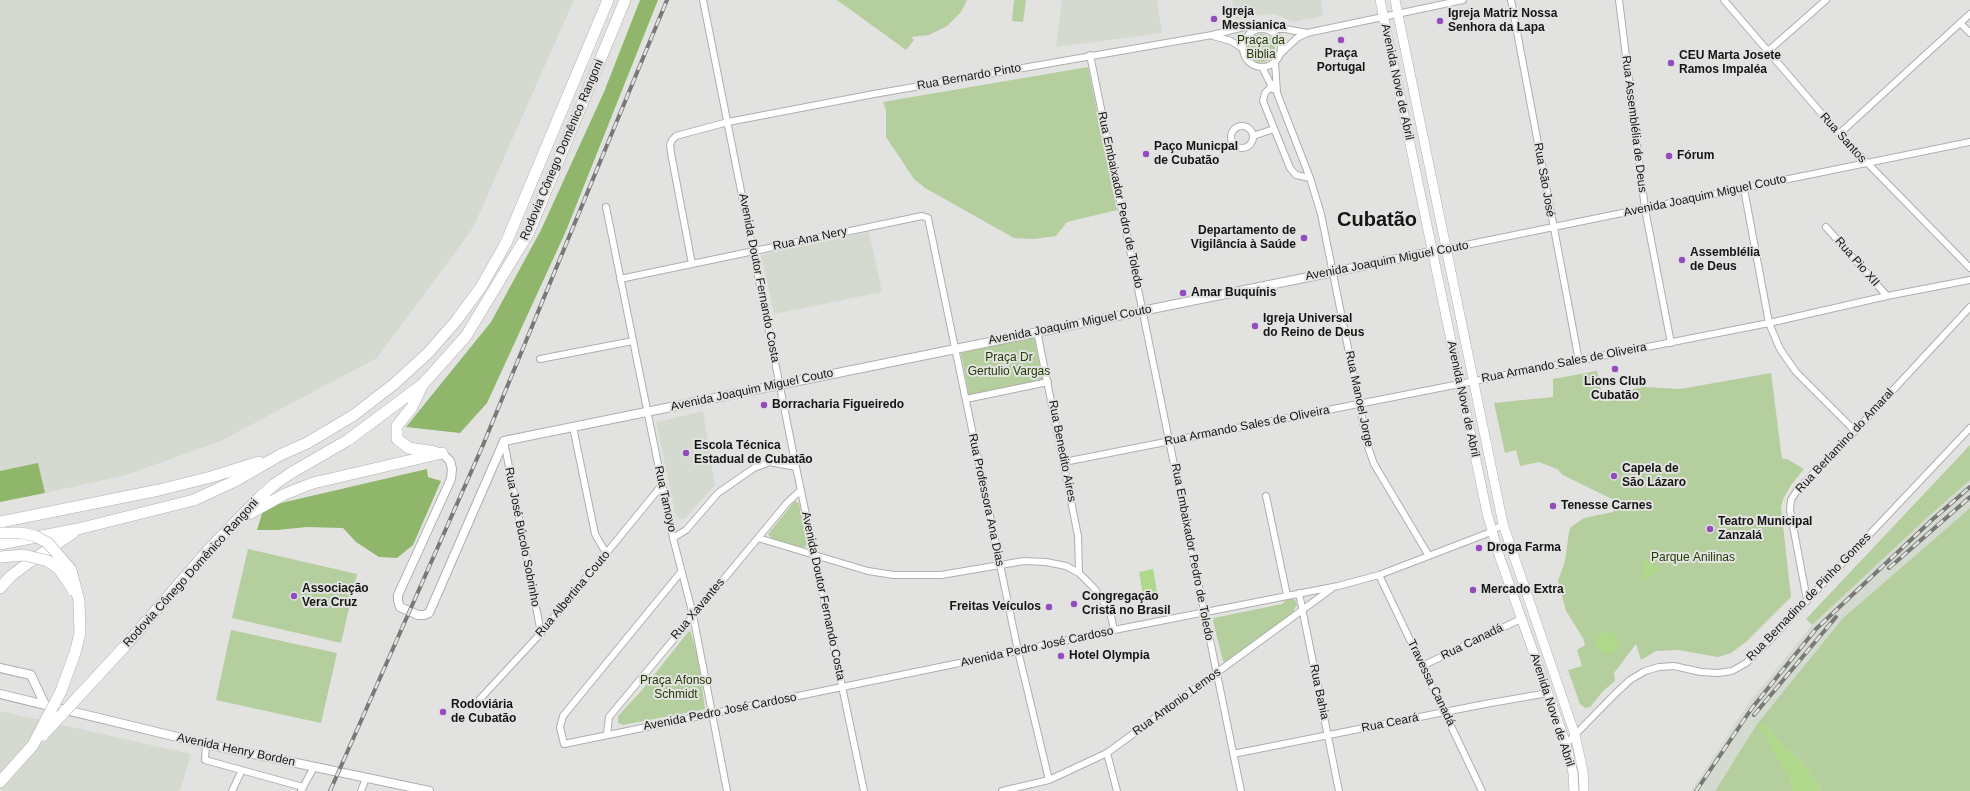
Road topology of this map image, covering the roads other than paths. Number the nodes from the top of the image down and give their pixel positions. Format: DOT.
graph roads {
  1 [pos="608,0"];
  2 [pos="625,0"];
  3 [pos="703,0"];
  4 [pos="1380,0"];
  5 [pos="1396,0"];
  6 [pos="1463,0"];
  7 [pos="1511,0"];
  8 [pos="1619,0"];
  9 [pos="1724,0"];
  10 [pos="1826,0"];
  11 [pos="1398,14"];
  12 [pos="1970,14"];
  13 [pos="1383,17"];
  14 [pos="1960,23"];
  15 [pos="1263,29"];
  16 [pos="1307,33"];
  17 [pos="1970,33"];
  18 [pos="1212,36"];
  19 [pos="1242,48"];
  20 [pos="1768,51"];
  21 [pos="1280,54"];
  22 [pos="1090,55"];
  23 [pos="1275,62"];
  24 [pos="1262,67"];
  25 [pos="1274,84"];
  26 [pos="728,122"];
  27 [pos="1274,129"];
  28 [pos="1839,134"];
  29 [pos="1253,136"];
  30 [pos="1970,142"];
  31 [pos="1866,163"];
  32 [pos="1310,178"];
  33 [pos="1744,189"];
  34 [pos="606,207"];
  35 [pos="1645,209"];
  36 [pos="928,218"];
  37 [pos="1553,227"];
  38 [pos="1826,227"];
  39 [pos="1446,249"];
  40 [pos="754,252"];
  41 [pos="1432,252"];
  42 [pos="692,264"];
  43 [pos="1970,268"];
  44 [pos="1333,272"];
  45 [pos="620,279"];
  46 [pos="1970,280"];
  47 [pos="1887,296"];
  48 [pos="1970,308"];
  49 [pos="1143,310"];
  50 [pos="1769,323"];
  51 [pos="1037,331"];
  52 [pos="633,341"];
  53 [pos="1670,343"];
  54 [pos="956,348"];
  55 [pos="540,359"];
  56 [pos="1579,361"];
  57 [pos="1474,381"];
  58 [pos="1048,382"];
  59 [pos="423,384"];
  60 [pos="781,384"];
  61 [pos="1460,384"];
  62 [pos="966,399"];
  63 [pos="1360,404"];
  64 [pos="647,411"];
  65 [pos="573,426"];
  66 [pos="1970,428"];
  67 [pos="1855,431"];
  68 [pos="504,441"];
  69 [pos="1170,441"];
  70 [pos="442,453"];
  71 [pos="280,455"];
  72 [pos="1064,462"];
  73 [pos="796,467"];
  74 [pos="662,485"];
  75 [pos="801,490"];
  76 [pos="1266,496"];
  77 [pos="0,522"];
  78 [pos="1503,524"];
  79 [pos="228,528"];
  80 [pos="78,529"];
  81 [pos="1491,532"];
  82 [pos="0,533"];
  83 [pos="673,538"];
  84 [pos="758,538"];
  85 [pos="0,544"];
  86 [pos="606,553"];
  87 [pos="815,555"];
  88 [pos="1429,556"];
  89 [pos="0,557"];
  90 [pos="1000,564"];
  91 [pos="681,572"];
  92 [pos="1079,573"];
  93 [pos="1379,575"];
  94 [pos="1338,586"];
  95 [pos="0,588"];
  96 [pos="1299,593"];
  97 [pos="1287,595"];
  98 [pos="79,600"];
  99 [pos="1807,600"];
  100 [pos="1302,610"];
  101 [pos="1204,612"];
  102 [pos="693,615"];
  103 [pos="1521,618"];
  104 [pos="1114,630"];
  105 [pos="541,633"];
  106 [pos="1018,651"];
  107 [pos="1422,666"];
  108 [pos="0,668"];
  109 [pos="1217,672"];
  110 [pos="843,687"];
  111 [pos="1548,693"];
  112 [pos="0,694"];
  113 [pos="480,699"];
  114 [pos="45,706"];
  115 [pos="1445,712"];
  116 [pos="712,713"];
  117 [pos="606,734"];
  118 [pos="1328,735"];
  119 [pos="1575,735"];
  120 [pos="206,744"];
  121 [pos="1566,744"];
  122 [pos="33,746"];
  123 [pos="1107,752"];
  124 [pos="1233,754"];
  125 [pos="314,767"];
  126 [pos="242,770"];
  127 [pos="366,778"];
  128 [pos="1049,780"];
  129 [pos="0,782"];
  130 [pos="302,789"];
  131 [pos="232,791"];
  132 [pos="361,791"];
  133 [pos="428,791"];
  134 [pos="727,791"];
  135 [pos="864,791"];
  136 [pos="1002,791"];
  137 [pos="1118,791"];
  138 [pos="1241,791"];
  139 [pos="1339,791"];
  140 [pos="1482,791"];
  141 [pos="1574,791"];
  142 [pos="1584,791"];
  1 -- 71 [label="highway, Rodovia Cônego Domênico Rangoni"];
  2 -- 59 [label="highway, Rodovia Cônego Domênico Rangoni"];
  3 -- 26 [label="street, Avenida Doutor Fernando Costa"];
  4 -- 13 [label="main road, Avenida Nove de Abril"];
  5 -- 11 [label="main road, Avenida Nove de Abril"];
  6 -- 11 [label="street"];
  7 -- 37 [label="street, Rua São José"];
  8 -- 35 [label="street, Rua Assemblélia de Deus"];
  9 -- 20 [label="street, Rua Santos"];
  10 -- 20 [label="street"];
  11 -- 13 [label="street"];
  11 -- 39 [label="main road, Avenida Nove de Abril"];
  12 -- 14 [label="street"];
  13 -- 16 [label="street"];
  13 -- 41 [label="main road, Avenida Nove de Abril"];
  14 -- 17 [label="street"];
  14 -- 28 [label="street"];
  15 -- 16 [label="street, Rua Bernardo Pinto"];
  15 -- 18 [label="street, Rua Bernardo Pinto"];
  15 -- 19 [label="street"];
  15 -- 21 [label="street"];
  16 -- 21 [label="street"];
  18 -- 19 [label="street, Rua Bernardo Pinto"];
  18 -- 22 [label="street, Rua Bernardo Pinto"];
  19 -- 24 [label="street"];
  20 -- 28 [label="street, Rua Santos"];
  21 -- 23 [label="street"];
  22 -- 26 [label="street, Rua Bernardo Pinto"];
  22 -- 49 [label="street, Rua Embaixador Pedro de Toledo"];
  23 -- 24 [label="street"];
  23 -- 25 [label="street, Rua Manoel Jorge"];
  24 -- 25 [label="street, Rua Manoel Jorge"];
  25 -- 27 [label="street"];
  25 -- 32 [label="street, Rua Manoel Jorge"];
  26 -- 40 [label="street, Avenida Doutor Fernando Costa"];
  26 -- 42 [label="street, Rua Bernardo Pinto"];
  27 -- 29 [label="street"];
  27 -- 32 [label="street"];
  28 -- 31 [label="street, Rua Santos"];
  30 -- 31 [label="street, Avenida Joaquim Miguel Couto"];
  31 -- 33 [label="street, Avenida Joaquim Miguel Couto"];
  31 -- 43 [label="street, Rua Santos"];
  32 -- 44 [label="street, Rua Manoel Jorge"];
  33 -- 35 [label="street, Avenida Joaquim Miguel Couto"];
  33 -- 50 [label="street"];
  34 -- 45 [label="street, Rua Tamoyo"];
  35 -- 37 [label="street, Avenida Joaquim Miguel Couto"];
  35 -- 53 [label="street, Rua Assemblélia de Deus"];
  36 -- 40 [label="street, Rua Ana Nery"];
  36 -- 54 [label="street, Rua Professora Ana Dias"];
  37 -- 39 [label="street, Avenida Joaquim Miguel Couto"];
  37 -- 56 [label="street, Rua São José"];
  38 -- 47 [label="street, Rua Pio XII"];
  39 -- 41 [label="street, Avenida Joaquim Miguel Couto"];
  39 -- 57 [label="main road, Avenida Nove de Abril"];
  40 -- 42 [label="street, Rua Ana Nery"];
  40 -- 60 [label="street, Avenida Doutor Fernando Costa"];
  41 -- 44 [label="street, Avenida Joaquim Miguel Couto"];
  41 -- 61 [label="main road, Avenida Nove de Abril"];
  42 -- 45 [label="street, Rua Ana Nery"];
  44 -- 49 [label="street, Avenida Joaquim Miguel Couto"];
  44 -- 63 [label="street, Rua Manoel Jorge"];
  45 -- 52 [label="street, Rua Tamoyo"];
  46 -- 47 [label="street, Rua Armando Sales de Oliveira"];
  47 -- 50 [label="street, Rua Armando Sales de Oliveira"];
  48 -- 67 [label="street, Rua Berlamino do Amaral"];
  49 -- 51 [label="street, Avenida Joaquim Miguel Couto"];
  49 -- 69 [label="street, Rua Embaixador Pedro de Toledo"];
  50 -- 53 [label="street, Rua Armando Sales de Oliveira"];
  50 -- 67 [label="street"];
  51 -- 54 [label="street, Avenida Joaquim Miguel Couto"];
  51 -- 58 [label="street, Rua Benedito Aires"];
  52 -- 55 [label="street"];
  52 -- 64 [label="street, Rua Tamoyo"];
  53 -- 56 [label="street, Rua Armando Sales de Oliveira"];
  54 -- 60 [label="street, Avenida Joaquim Miguel Couto"];
  54 -- 62 [label="street, Rua Professora Ana Dias"];
  56 -- 57 [label="street, Rua Armando Sales de Oliveira"];
  57 -- 61 [label="street, Rua Armando Sales de Oliveira"];
  57 -- 78 [label="main road, Avenida Nove de Abril"];
  58 -- 62 [label="street"];
  58 -- 72 [label="street, Rua Benedito Aires"];
  59 -- 70 [label="highway"];
  59 -- 79 [label="highway, Rodovia Cônego Domênico Rangoni"];
  60 -- 64 [label="street, Avenida Joaquim Miguel Couto"];
  60 -- 73 [label="street, Avenida Doutor Fernando Costa"];
  61 -- 63 [label="street, Rua Armando Sales de Oliveira"];
  61 -- 81 [label="main road, Avenida Nove de Abril"];
  62 -- 90 [label="street, Rua Professora Ana Dias"];
  63 -- 69 [label="street, Rua Armando Sales de Oliveira"];
  63 -- 88 [label="street, Rua Manoel Jorge"];
  64 -- 65 [label="street, Avenida Joaquim Miguel Couto"];
  64 -- 74 [label="street, Rua Tamoyo"];
  65 -- 68 [label="street, Avenida Joaquim Miguel Couto"];
  65 -- 86 [label="street"];
  66 -- 99 [label="street, Rua Bernadino de Pinho Gomes"];
  67 -- 99 [label="street, Rua Berlamino do Amaral"];
  68 -- 70 [label="street"];
  68 -- 105 [label="street, Rua José Búcolo Sobrinho"];
  69 -- 72 [label="street, Rua Armando Sales de Oliveira"];
  69 -- 101 [label="street, Rua Embaixador Pedro de Toledo"];
  70 -- 79 [label="highway"];
  71 -- 77 [label="highway, Rodovia Cônego Domênico Rangoni"];
  71 -- 80 [label="highway, Rodovia Cônego Domênico Rangoni"];
  72 -- 92 [label="street, Rua Benedito Aires"];
  73 -- 75 [label="street, Avenida Doutor Fernando Costa"];
  73 -- 83 [label="street"];
  74 -- 83 [label="street, Rua Tamoyo"];
  74 -- 86 [label="street, Rua Albertina Couto"];
  75 -- 84 [label="street, Rua Xavantes"];
  75 -- 87 [label="street, Avenida Doutor Fernando Costa"];
  76 -- 97 [label="street"];
  78 -- 81 [label="street, Avenida Pedro José Cardoso"];
  78 -- 119 [label="main road, Avenida Nove de Abril"];
  79 -- 122 [label="highway, Rodovia Cônego Domênico Rangoni, bridge"];
  80 -- 85 [label="highway, Rodovia Cônego Domênico Rangoni"];
  80 -- 95 [label="highway"];
  81 -- 88 [label="street, Avenida Pedro José Cardoso"];
  81 -- 103 [label="main road, Avenida Nove de Abril"];
  82 -- 98 [label="highway, bridge"];
  83 -- 91 [label="street, Rua Tamoyo"];
  84 -- 87 [label="street"];
  84 -- 102 [label="street, Rua Xavantes"];
  86 -- 105 [label="street, Rua Albertina Couto"];
  87 -- 90 [label="street"];
  87 -- 110 [label="street, Avenida Doutor Fernando Costa"];
  88 -- 93 [label="street, Avenida Pedro José Cardoso"];
  89 -- 98 [label="highway, bridge"];
  90 -- 92 [label="street"];
  90 -- 106 [label="street, Rua Professora Ana Dias"];
  91 -- 102 [label="street, Rua Tamoyo"];
  91 -- 117 [label="street, Avenida Pedro José Cardoso"];
  92 -- 104 [label="street"];
  93 -- 94 [label="street, Avenida Pedro José Cardoso"];
  93 -- 107 [label="street, Travessa Canadá"];
  94 -- 96 [label="street, Avenida Pedro José Cardoso"];
  94 -- 100 [label="street, Rua Antonio Lemos"];
  96 -- 97 [label="street, Avenida Pedro José Cardoso"];
  96 -- 100 [label="street, Rua Bahia"];
  97 -- 101 [label="street, Avenida Pedro José Cardoso"];
  98 -- 122 [label="highway, bridge"];
  99 -- 119 [label="street, Rua Bernadino de Pinho Gomes"];
  100 -- 109 [label="street, Rua Antonio Lemos"];
  100 -- 118 [label="street, Rua Bahia"];
  101 -- 104 [label="street, Avenida Pedro José Cardoso"];
  101 -- 109 [label="street, Rua Embaixador Pedro de Toledo"];
  102 -- 116 [label="street, Rua Tamoyo"];
  102 -- 117 [label="street, Rua Xavantes"];
  103 -- 107 [label="street, Rua Canadá"];
  103 -- 111 [label="main road, Avenida Nove de Abril"];
  104 -- 106 [label="street, Avenida Pedro José Cardoso"];
  105 -- 113 [label="street, Rua Albertina Couto"];
  106 -- 110 [label="street, Avenida Pedro José Cardoso"];
  106 -- 128 [label="street, Rua Professora Ana Dias"];
  107 -- 115 [label="street, Travessa Canadá"];
  108 -- 114 [label="street"];
  109 -- 123 [label="street, Rua Antonio Lemos"];
  109 -- 124 [label="street, Rua Embaixador Pedro de Toledo"];
  110 -- 116 [label="street, Avenida Pedro José Cardoso"];
  110 -- 135 [label="street, Avenida Doutor Fernando Costa"];
  111 -- 115 [label="street, Rua Ceará"];
  111 -- 121 [label="main road, Avenida Nove de Abril"];
  112 -- 114 [label="street, Avenida Henry Borden"];
  114 -- 120 [label="street, Avenida Henry Borden"];
  115 -- 118 [label="street, Rua Ceará"];
  115 -- 140 [label="street, Travessa Canadá"];
  116 -- 117 [label="street, Avenida Pedro José Cardoso"];
  116 -- 134 [label="street, Rua Tamoyo"];
  118 -- 124 [label="street, Rua Ceará"];
  118 -- 139 [label="street, Rua Bahia"];
  119 -- 121 [label="street, Rua Bernadino de Pinho Gomes"];
  119 -- 142 [label="main road, Avenida Nove de Abril"];
  120 -- 125 [label="street, Avenida Henry Borden"];
  120 -- 126 [label="street"];
  121 -- 141 [label="main road, Avenida Nove de Abril"];
  122 -- 129 [label="highway, Rodovia Cônego Domênico Rangoni"];
  123 -- 128 [label="street, Rua Antonio Lemos"];
  123 -- 137 [label="street"];
  124 -- 138 [label="street, Rua Embaixador Pedro de Toledo"];
  125 -- 127 [label="street, Avenida Henry Borden"];
  125 -- 130 [label="street"];
  126 -- 130 [label="street"];
  126 -- 131 [label="street"];
  127 -- 132 [label="street"];
  127 -- 133 [label="street, Avenida Henry Borden"];
  128 -- 136 [label="street, Rua Antonio Lemos"];
}
